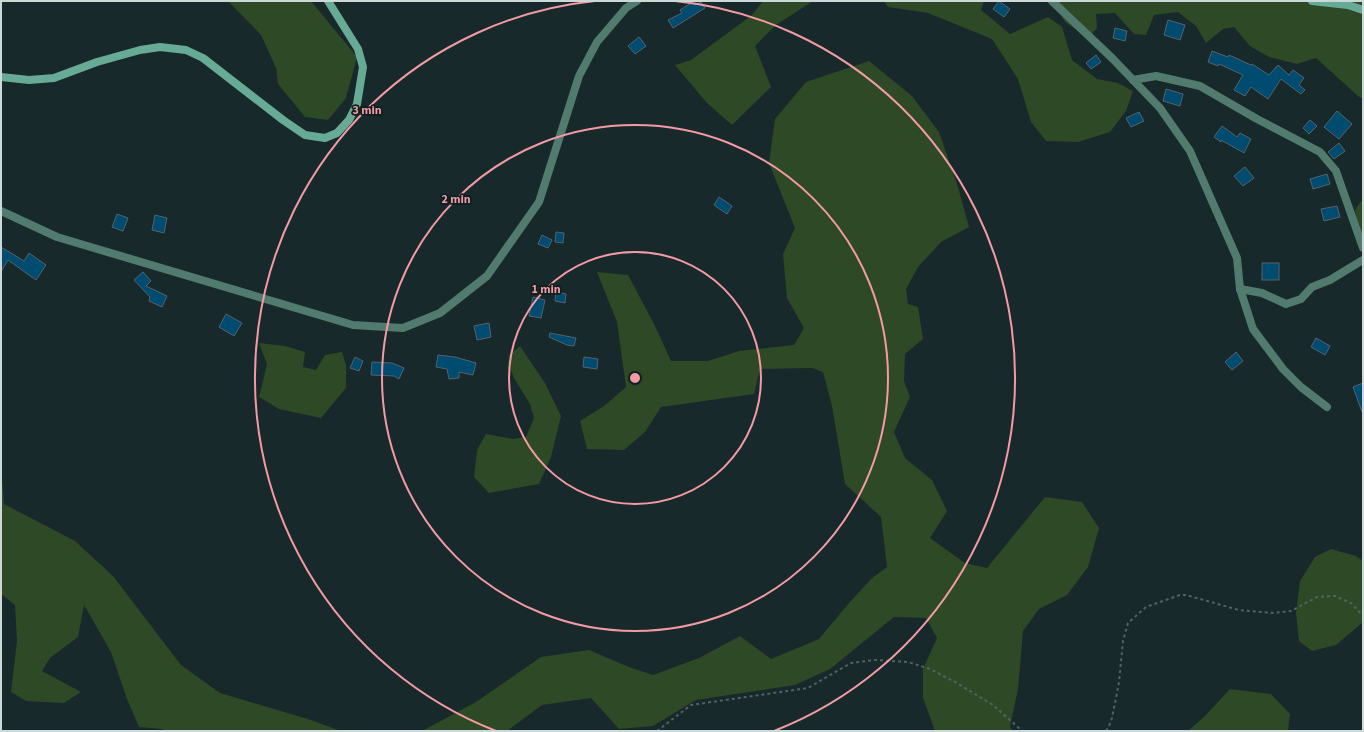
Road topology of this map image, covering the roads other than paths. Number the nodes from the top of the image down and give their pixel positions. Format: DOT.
graph roads {
  1 [pos="328,1"];
  2 [pos="637,1"];
  3 [pos="1052,1"];
  4 [pos="1312,1"];
  5 [pos="1363,10"];
  6 [pos="1,77"];
  7 [pos="1133,80"];
  8 [pos="1,211"];
  9 [pos="1363,248"];
  10 [pos="1363,260"];
  11 [pos="1240,289"];
  12 [pos="1327,407"];
  1 -- 6 [label="main road"];
  2 -- 8 [label="street"];
  3 -- 7 [label="street"];
  4 -- 5 [label="main road"];
  7 -- 9 [label="street"];
  7 -- 11 [label="street"];
  10 -- 11 [label="street"];
  11 -- 12 [label="street"];
}
